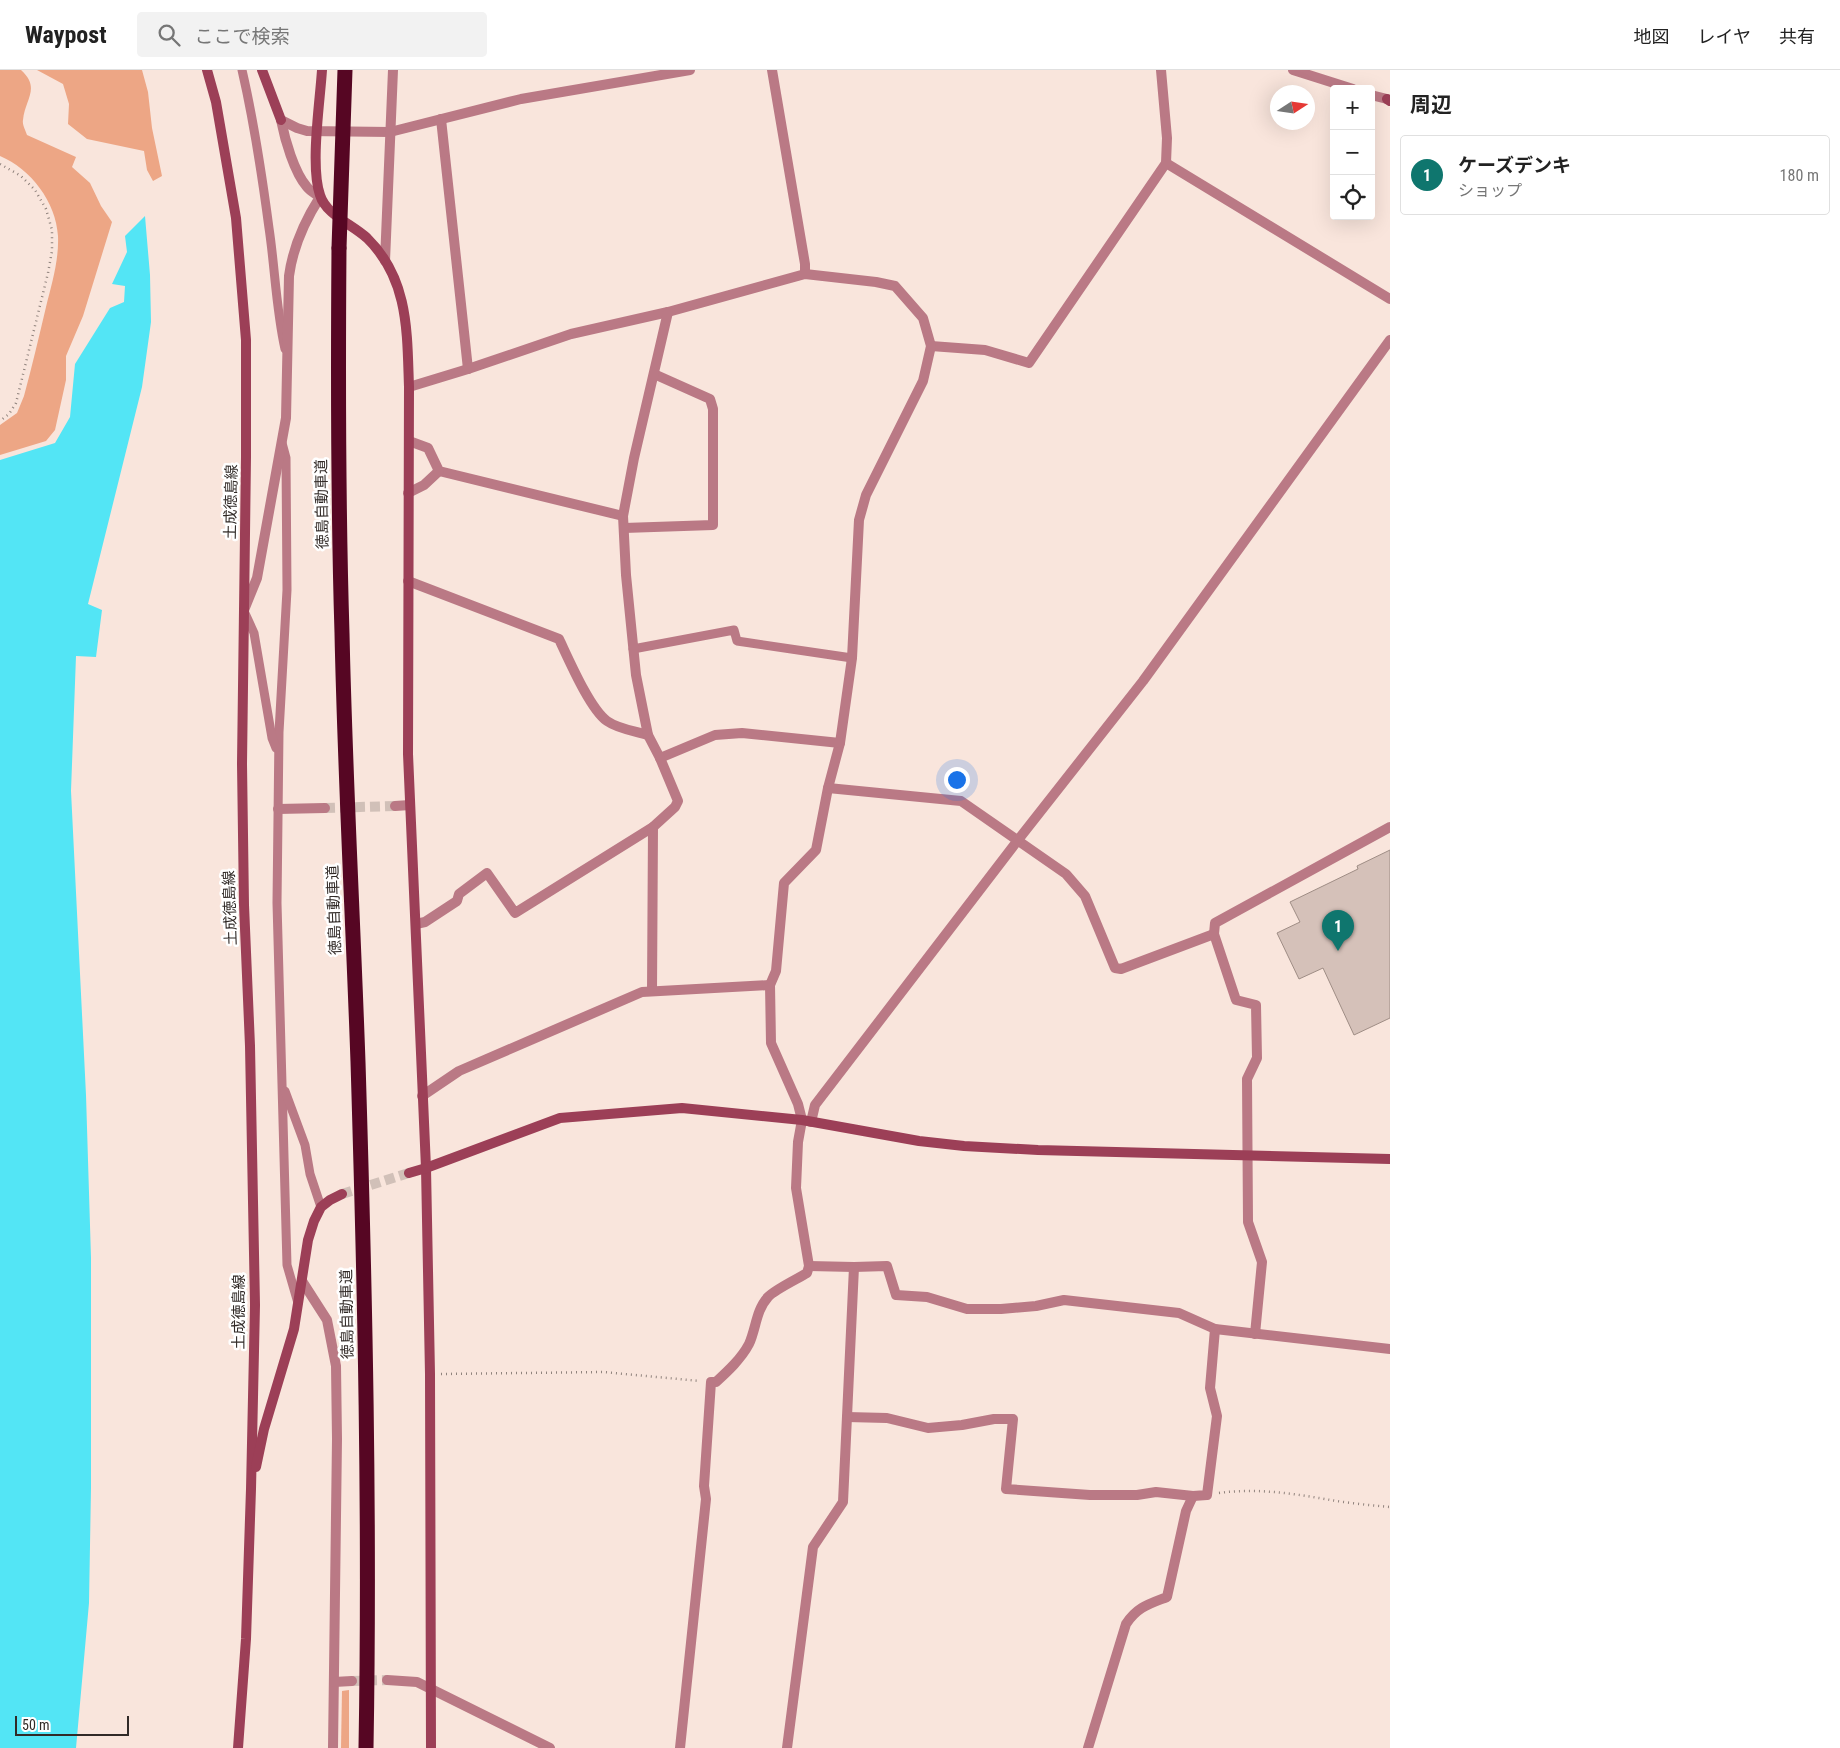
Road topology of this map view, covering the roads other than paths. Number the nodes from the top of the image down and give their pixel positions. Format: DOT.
graph roads {
  1 [pos="207,70"];
  2 [pos="242,70"];
  3 [pos="262,70"];
  4 [pos="322,70"];
  5 [pos="345,70"];
  6 [pos="393,70"];
  7 [pos="690,70"];
  8 [pos="772,70"];
  9 [pos="1162,70"];
  10 [pos="1293,70"];
  11 [pos="1340,85"];
  12 [pos="1375,96"];
  13 [pos="1388,100"];
  14 [pos="441,119"];
  15 [pos="281,120"];
  16 [pos="318,132"];
  17 [pos="390,132"];
  18 [pos="1166,163"];
  19 [pos="320,197"];
  20 [pos="385,261"];
  21 [pos="805,274"];
  22 [pos="1390,299"];
  23 [pos="668,312"];
  24 [pos="1390,340"];
  25 [pos="931,346"];
  26 [pos="287,357"];
  27 [pos="468,369"];
  28 [pos="654,374"];
  29 [pos="409,387"];
  30 [pos="281,438"];
  31 [pos="409,441"];
  32 [pos="439,472"];
  33 [pos="408,493"];
  34 [pos="623,516"];
  35 [pos="624,528"];
  36 [pos="408,581"];
  37 [pos="244,610"];
  38 [pos="633,649"];
  39 [pos="852,658"];
  40 [pos="648,735"];
  41 [pos="840,743"];
  42 [pos="278,754"];
  43 [pos="660,758"];
  44 [pos="828,788"];
  45 [pos="410,805"];
  46 [pos="395,806"];
  47 [pos="326,808"];
  48 [pos="278,809"];
  49 [pos="653,827"];
  50 [pos="1390,827"];
  51 [pos="1018,840"];
  52 [pos="416,924"];
  53 [pos="1214,934"];
  54 [pos="770,986"];
  55 [pos="652,991"];
  56 [pos="282,1082"];
  57 [pos="422,1096"];
  58 [pos="806,1121"];
  59 [pos="1248,1156"];
  60 [pos="1390,1159"];
  61 [pos="426,1168"];
  62 [pos="409,1173"];
  63 [pos="342,1194"];
  64 [pos="321,1207"];
  65 [pos="809,1266"];
  66 [pos="854,1268"];
  67 [pos="302,1281"];
  68 [pos="298,1304"];
  69 [pos="1215,1328"];
  70 [pos="1255,1334"];
  71 [pos="1390,1349"];
  72 [pos="847,1417"];
  73 [pos="251,1489"];
  74 [pos="1193,1496"];
  75 [pos="387,1680"];
  76 [pos="352,1681"];
  77 [pos="334,1682"];
  78 [pos="431,1688"];
  79 [pos="238,1748"];
  80 [pos="333,1748"];
  81 [pos="366,1748"];
  82 [pos="430,1748"];
  83 [pos="550,1748"];
  84 [pos="680,1748"];
  85 [pos="787,1748"];
  86 [pos="1088,1748"];
  1 -- 37 [label="street, 土成徳島線"];
  2 -- 26 [label="lane"];
  3 -- 15 [label="street"];
  4 -- 16 [label="street"];
  5 -- 81 [label="highway, 徳島自動車道, bridge"];
  6 -- 17 [label="street"];
  7 -- 14 [label="street"];
  8 -- 21 [label="street"];
  9 -- 18 [label="street"];
  10 -- 11 [label="street"];
  12 -- 13 [label="street"];
  14 -- 17 [label="street"];
  14 -- 27 [label="street"];
  15 -- 16 [label="street"];
  15 -- 19 [label="street"];
  16 -- 17 [label="street"];
  16 -- 19 [label="street"];
  17 -- 20 [label="street"];
  18 -- 22 [label="street"];
  18 -- 25 [label="street"];
  19 -- 20 [label="street"];
  19 -- 26 [label="street"];
  20 -- 29 [label="street"];
  21 -- 23 [label="street"];
  21 -- 25 [label="street"];
  23 -- 27 [label="street"];
  23 -- 28 [label="street"];
  24 -- 51 [label="street"];
  25 -- 39 [label="street"];
  26 -- 30 [label="street"];
  27 -- 29 [label="street"];
  28 -- 34 [label="street"];
  28 -- 35 [label="street"];
  29 -- 31 [label="street"];
  30 -- 37 [label="street"];
  30 -- 42 [label="lane"];
  31 -- 32 [label="street"];
  31 -- 33 [label="street"];
  32 -- 33 [label="street"];
  32 -- 34 [label="street"];
  33 -- 36 [label="street"];
  34 -- 35 [label="street"];
  35 -- 38 [label="street"];
  36 -- 40 [label="street"];
  36 -- 45 [label="street"];
  37 -- 42 [label="lane"];
  37 -- 73 [label="street, 土成徳島線"];
  38 -- 39 [label="lane"];
  38 -- 40 [label="street"];
  39 -- 41 [label="street"];
  40 -- 43 [label="street"];
  41 -- 43 [label="street"];
  41 -- 44 [label="street"];
  42 -- 48 [label="lane"];
  43 -- 49 [label="street"];
  44 -- 51 [label="street"];
  44 -- 54 [label="street"];
  45 -- 46 [label="street"];
  45 -- 52 [label="street"];
  47 -- 48 [label="street"];
  48 -- 56 [label="lane"];
  49 -- 52 [label="street"];
  49 -- 55 [label="street"];
  50 -- 53 [label="street"];
  51 -- 53 [label="street"];
  51 -- 58 [label="street"];
  52 -- 57 [label="street"];
  53 -- 59 [label="street"];
  54 -- 55 [label="street"];
  54 -- 58 [label="street"];
  55 -- 57 [label="street"];
  56 -- 64 [label="lane"];
  56 -- 68 [label="lane"];
  57 -- 61 [label="street"];
  58 -- 59 [label="street"];
  58 -- 61 [label="street"];
  58 -- 65 [label="street"];
  59 -- 60 [label="street"];
  59 -- 70 [label="street"];
  61 -- 62 [label="street"];
  61 -- 78 [label="street"];
  63 -- 64 [label="street"];
  64 -- 67 [label="street"];
  65 -- 66 [label="street"];
  65 -- 84 [label="street"];
  66 -- 69 [label="street"];
  66 -- 72 [label="street"];
  67 -- 68 [label="street"];
  67 -- 77 [label="street"];
  68 -- 73 [label="street"];
  69 -- 70 [label="street"];
  69 -- 74 [label="street"];
  70 -- 71 [label="street"];
  72 -- 74 [label="street"];
  72 -- 85 [label="street"];
  73 -- 79 [label="street, 土成徳島線"];
  74 -- 86 [label="street"];
  75 -- 78 [label="street"];
  76 -- 77 [label="street"];
  77 -- 80 [label="street"];
  78 -- 82 [label="street"];
  78 -- 83 [label="street"];
}
